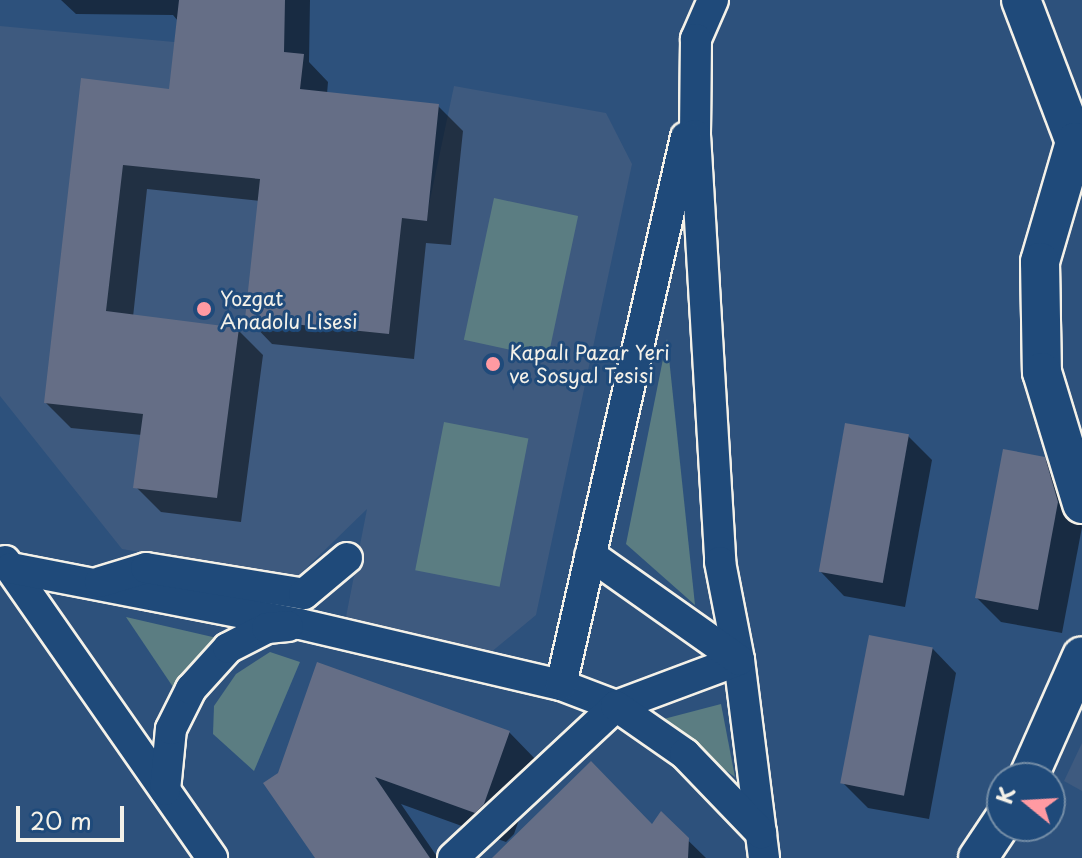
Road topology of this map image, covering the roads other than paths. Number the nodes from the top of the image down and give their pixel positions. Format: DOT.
graph roads {
  1 [pos="713,0"];
  2 [pos="1021,0"];
  3 [pos="695,96"];
  4 [pos="1079,146"];
  5 [pos="1082,504"];
  6 [pos="590,555"];
  7 [pos="347,558"];
  8 [pos="5,561"];
  9 [pos="95,584"];
  10 [pos="300,624"];
  11 [pos="1082,656"];
  12 [pos="739,660"];
  13 [pos="561,685"];
  14 [pos="616,706"];
  15 [pos="1035,762"];
  16 [pos="165,790"];
  17 [pos="763,845"];
  18 [pos="212,858"];
  19 [pos="453,858"];
  1 -- 3 [label="street"];
  2 -- 4 [label="street"];
  3 -- 6 [label="street"];
  3 -- 12 [label="street"];
  4 -- 5 [label="street"];
  6 -- 12 [label="street"];
  6 -- 13 [label="street"];
  7 -- 9 [label="street"];
  8 -- 9 [label="street"];
  8 -- 16 [label="street"];
  9 -- 10 [label="street"];
  10 -- 13 [label="street"];
  10 -- 16 [label="street"];
  11 -- 15 [label="street"];
  12 -- 14 [label="street"];
  12 -- 17 [label="street"];
  13 -- 14 [label="street"];
  14 -- 17 [label="street"];
  14 -- 19 [label="street"];
  16 -- 18 [label="street"];
}
